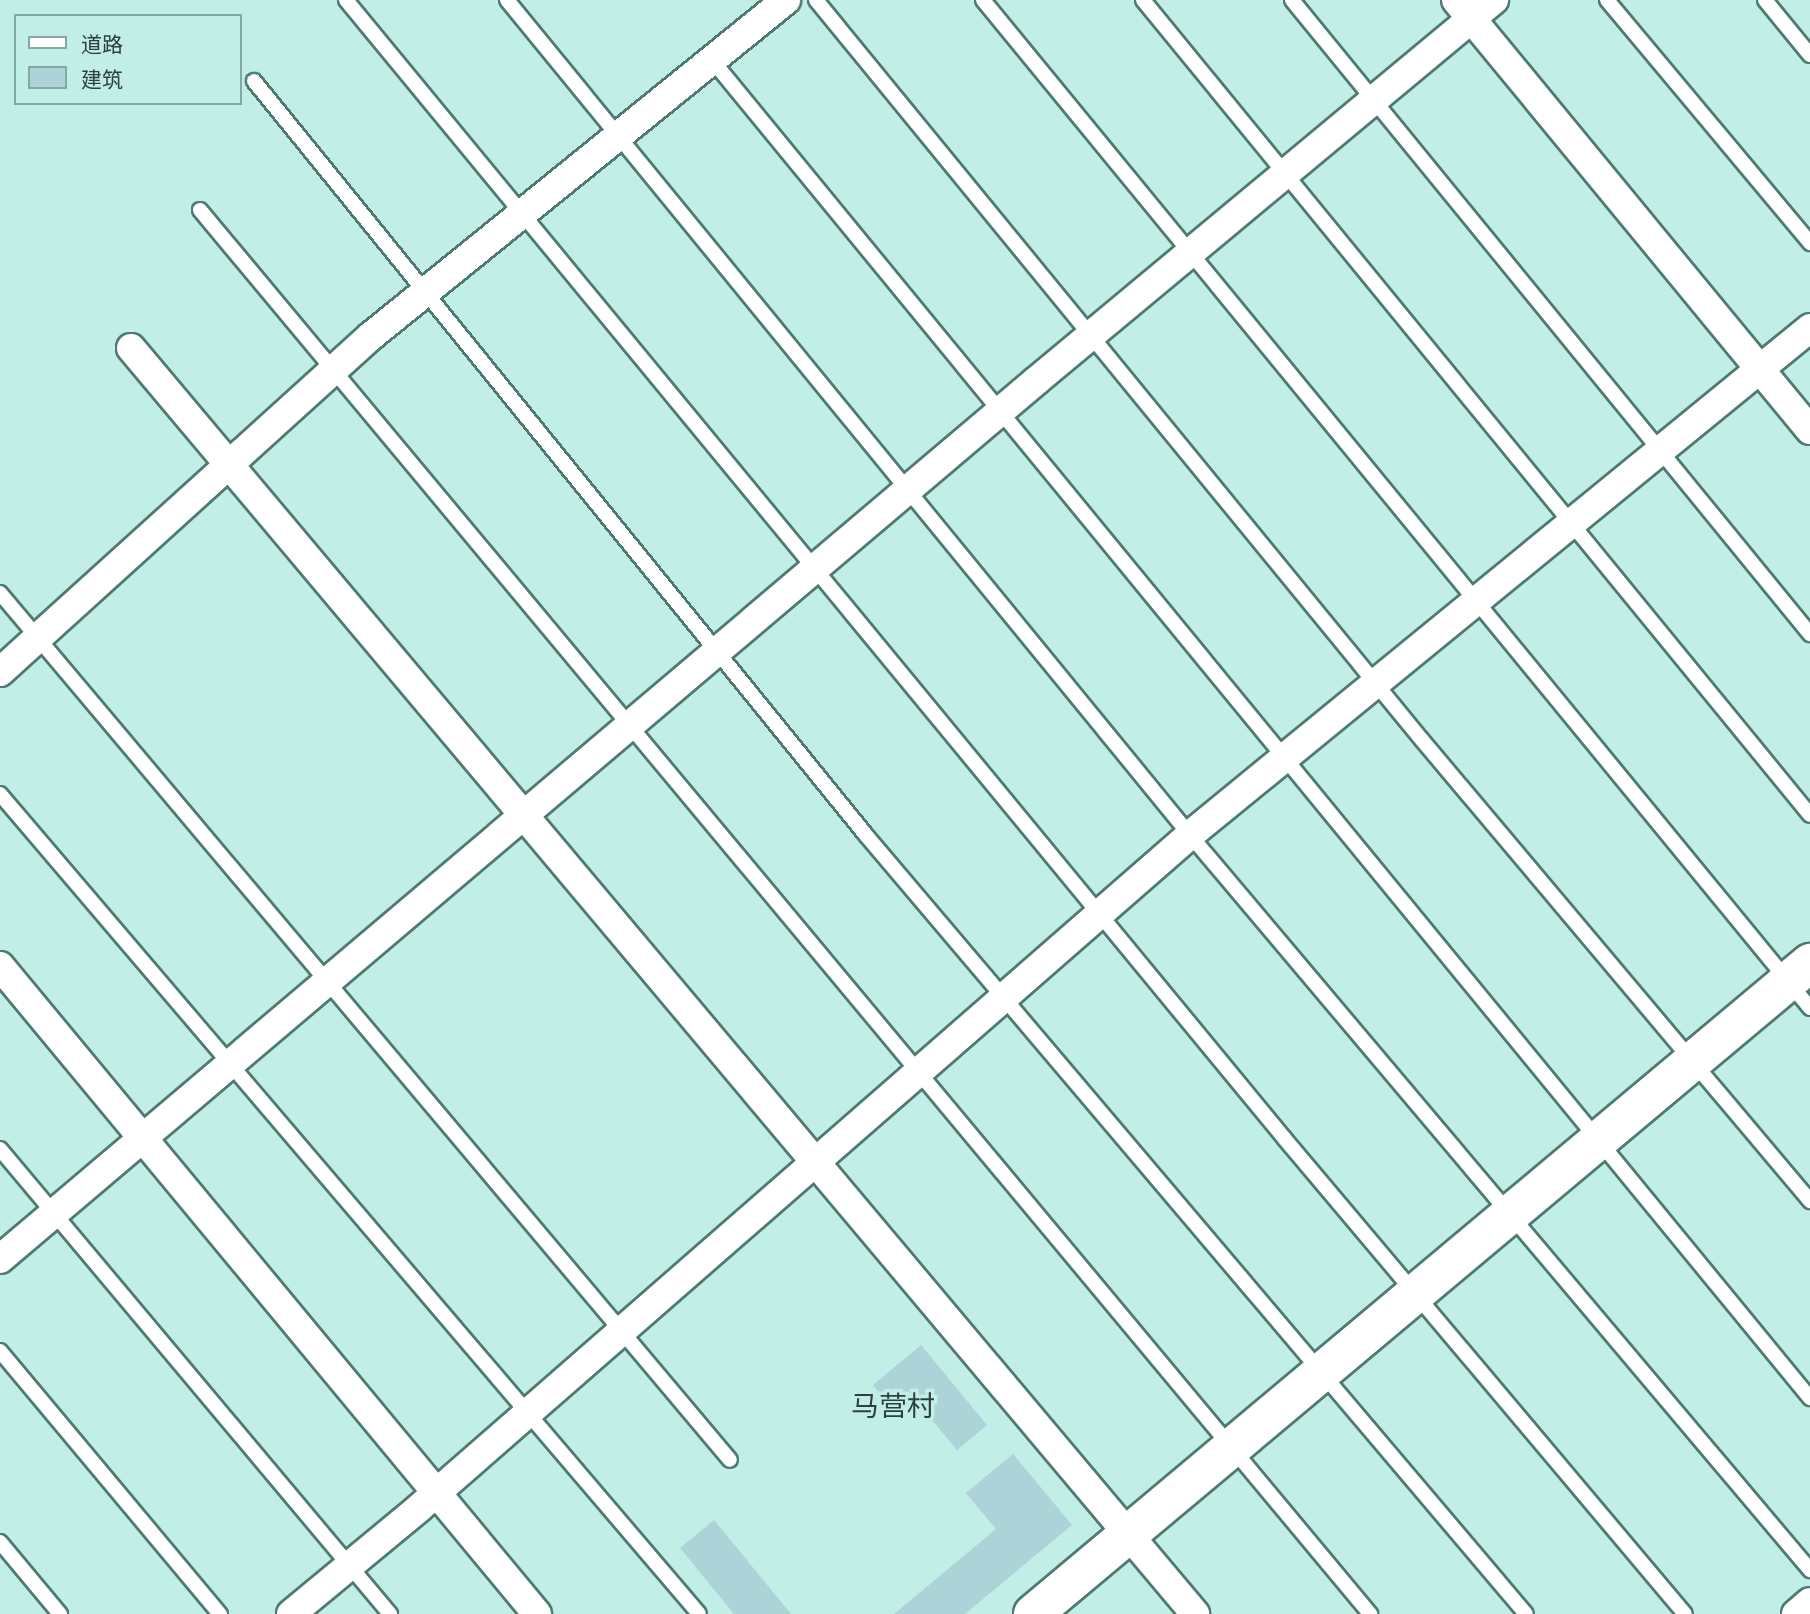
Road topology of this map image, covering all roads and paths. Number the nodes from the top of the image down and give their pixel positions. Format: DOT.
graph roads {
  1 [pos="346,0"];
  2 [pos="507,0"];
  3 [pos="786,0"];
  4 [pos="817,0"];
  5 [pos="983,0"];
  6 [pos="1143,0"];
  7 [pos="1292,0"];
  8 [pos="1494,0"];
  9 [pos="1607,0"];
  10 [pos="1765,0"];
  11 [pos="1464,10"];
  12 [pos="1810,55"];
  13 [pos="712,60"];
  14 [pos="254,81"];
  15 [pos="1373,100"];
  16 [pos="618,136"];
  17 [pos="1285,174"];
  18 [pos="200,210"];
  19 [pos="522,214"];
  20 [pos="1810,243"];
  21 [pos="1190,253"];
  22 [pos="425,292"];
  23 [pos="1810,328"];
  24 [pos="1091,335"];
  25 [pos="131,348"];
  26 [pos="1760,369"];
  27 [pos="334,370"];
  28 [pos="999,412"];
  29 [pos="1810,430"];
  30 [pos="1660,451"];
  31 [pos="229,464"];
  32 [pos="907,489"];
  33 [pos="1572,523"];
  34 [pos="814,568"];
  35 [pos="0,593"];
  36 [pos="1476,601"];
  37 [pos="1810,634"];
  38 [pos="38,638"];
  39 [pos="717,651"];
  40 [pos="0,673"];
  41 [pos="1376,684"];
  42 [pos="629,725"];
  43 [pos="1284,759"];
  44 [pos="0,794"];
  45 [pos="524,815"];
  46 [pos="1810,815"];
  47 [pos="1190,835"];
  48 [pos="1100,914"];
  49 [pos="0,966"];
  50 [pos="327,982"];
  51 [pos="1803,984"];
  52 [pos="1004,998"];
  53 [pos="1692,1061"];
  54 [pos="230,1064"];
  55 [pos="918,1072"];
  56 [pos="143,1138"];
  57 [pos="1596,1140"];
  58 [pos="0,1149"];
  59 [pos="816,1162"];
  60 [pos="1810,1201"];
  61 [pos="54,1213"];
  62 [pos="1508,1213"];
  63 [pos="0,1259"];
  64 [pos="1414,1292"];
  65 [pos="621,1331"];
  66 [pos="0,1352"];
  67 [pos="1320,1371"];
  68 [pos="1810,1398"];
  69 [pos="528,1413"];
  70 [pos="1230,1447"];
  71 [pos="730,1461"];
  72 [pos="436,1493"];
  73 [pos="1127,1534"];
  74 [pos="0,1542"];
  75 [pos="350,1566"];
  76 [pos="1810,1570"];
  77 [pos="1810,1602"];
  78 [pos="61,1614"];
  79 [pos="220,1614"];
  80 [pos="291,1614"];
  81 [pos="390,1614"];
  82 [pos="537,1614"];
  83 [pos="699,1614"];
  84 [pos="1033,1614"];
  85 [pos="1195,1614"];
  86 [pos="1370,1614"];
  87 [pos="1525,1614"];
  88 [pos="1685,1614"];
  89 [pos="1796,1614"];
  1 -- 19 [label="lane"];
  2 -- 16 [label="lane"];
  3 -- 13 [label="street"];
  4 -- 24 [label="lane"];
  5 -- 21 [label="lane"];
  6 -- 17 [label="lane"];
  7 -- 15 [label="lane"];
  8 -- 11 [label="street"];
  9 -- 20 [label="lane"];
  10 -- 12 [label="lane"];
  11 -- 15 [label="street"];
  11 -- 26 [label="street"];
  13 -- 16 [label="street"];
  13 -- 28 [label="lane"];
  14 -- 22 [label="lane"];
  15 -- 17 [label="street"];
  15 -- 30 [label="lane"];
  16 -- 19 [label="street"];
  16 -- 32 [label="lane"];
  17 -- 21 [label="street"];
  17 -- 33 [label="lane"];
  18 -- 27 [label="lane"];
  19 -- 22 [label="street"];
  19 -- 34 [label="lane"];
  21 -- 24 [label="street"];
  21 -- 36 [label="lane"];
  22 -- 27 [label="street"];
  22 -- 39 [label="lane"];
  23 -- 26 [label="street"];
  24 -- 28 [label="street"];
  24 -- 41 [label="lane"];
  25 -- 31 [label="street"];
  26 -- 29 [label="street"];
  26 -- 30 [label="street"];
  27 -- 31 [label="street"];
  27 -- 42 [label="lane"];
  28 -- 32 [label="street"];
  28 -- 43 [label="lane"];
  30 -- 33 [label="street"];
  30 -- 37 [label="lane"];
  31 -- 38 [label="street"];
  31 -- 45 [label="street"];
  32 -- 34 [label="street"];
  32 -- 47 [label="lane"];
  33 -- 36 [label="street"];
  33 -- 46 [label="lane"];
  34 -- 39 [label="street"];
  34 -- 48 [label="lane"];
  35 -- 38 [label="lane"];
  36 -- 41 [label="street"];
  36 -- 51 [label="lane"];
  38 -- 40 [label="street"];
  38 -- 50 [label="lane"];
  39 -- 42 [label="street"];
  39 -- 52 [label="lane"];
  41 -- 43 [label="street"];
  41 -- 53 [label="lane"];
  42 -- 45 [label="street"];
  42 -- 55 [label="lane"];
  43 -- 47 [label="street"];
  43 -- 57 [label="lane"];
  44 -- 54 [label="lane"];
  45 -- 50 [label="street"];
  45 -- 59 [label="street"];
  47 -- 48 [label="street"];
  47 -- 62 [label="lane"];
  48 -- 52 [label="street"];
  48 -- 64 [label="lane"];
  49 -- 56 [label="street"];
  50 -- 54 [label="street"];
  50 -- 65 [label="lane"];
  51 -- 53 [label="street"];
  52 -- 55 [label="street"];
  52 -- 67 [label="lane"];
  53 -- 57 [label="street"];
  53 -- 60 [label="lane"];
  54 -- 56 [label="street"];
  54 -- 69 [label="lane"];
  55 -- 59 [label="street"];
  55 -- 70 [label="lane"];
  56 -- 61 [label="street"];
  56 -- 72 [label="street"];
  57 -- 62 [label="street"];
  57 -- 68 [label="lane"];
  58 -- 61 [label="lane"];
  59 -- 65 [label="street"];
  59 -- 73 [label="street"];
  61 -- 63 [label="street"];
  61 -- 75 [label="lane"];
  62 -- 64 [label="street"];
  62 -- 76 [label="lane"];
  64 -- 67 [label="street"];
  64 -- 88 [label="lane"];
  65 -- 69 [label="street"];
  65 -- 71 [label="lane"];
  66 -- 79 [label="lane"];
  67 -- 70 [label="street"];
  67 -- 87 [label="lane"];
  69 -- 72 [label="street"];
  69 -- 83 [label="lane"];
  70 -- 73 [label="street"];
  70 -- 86 [label="lane"];
  72 -- 75 [label="street"];
  72 -- 82 [label="street"];
  73 -- 84 [label="street"];
  73 -- 85 [label="street"];
  74 -- 78 [label="lane"];
  75 -- 80 [label="street"];
  75 -- 81 [label="lane"];
  77 -- 89 [label="street"];
}
